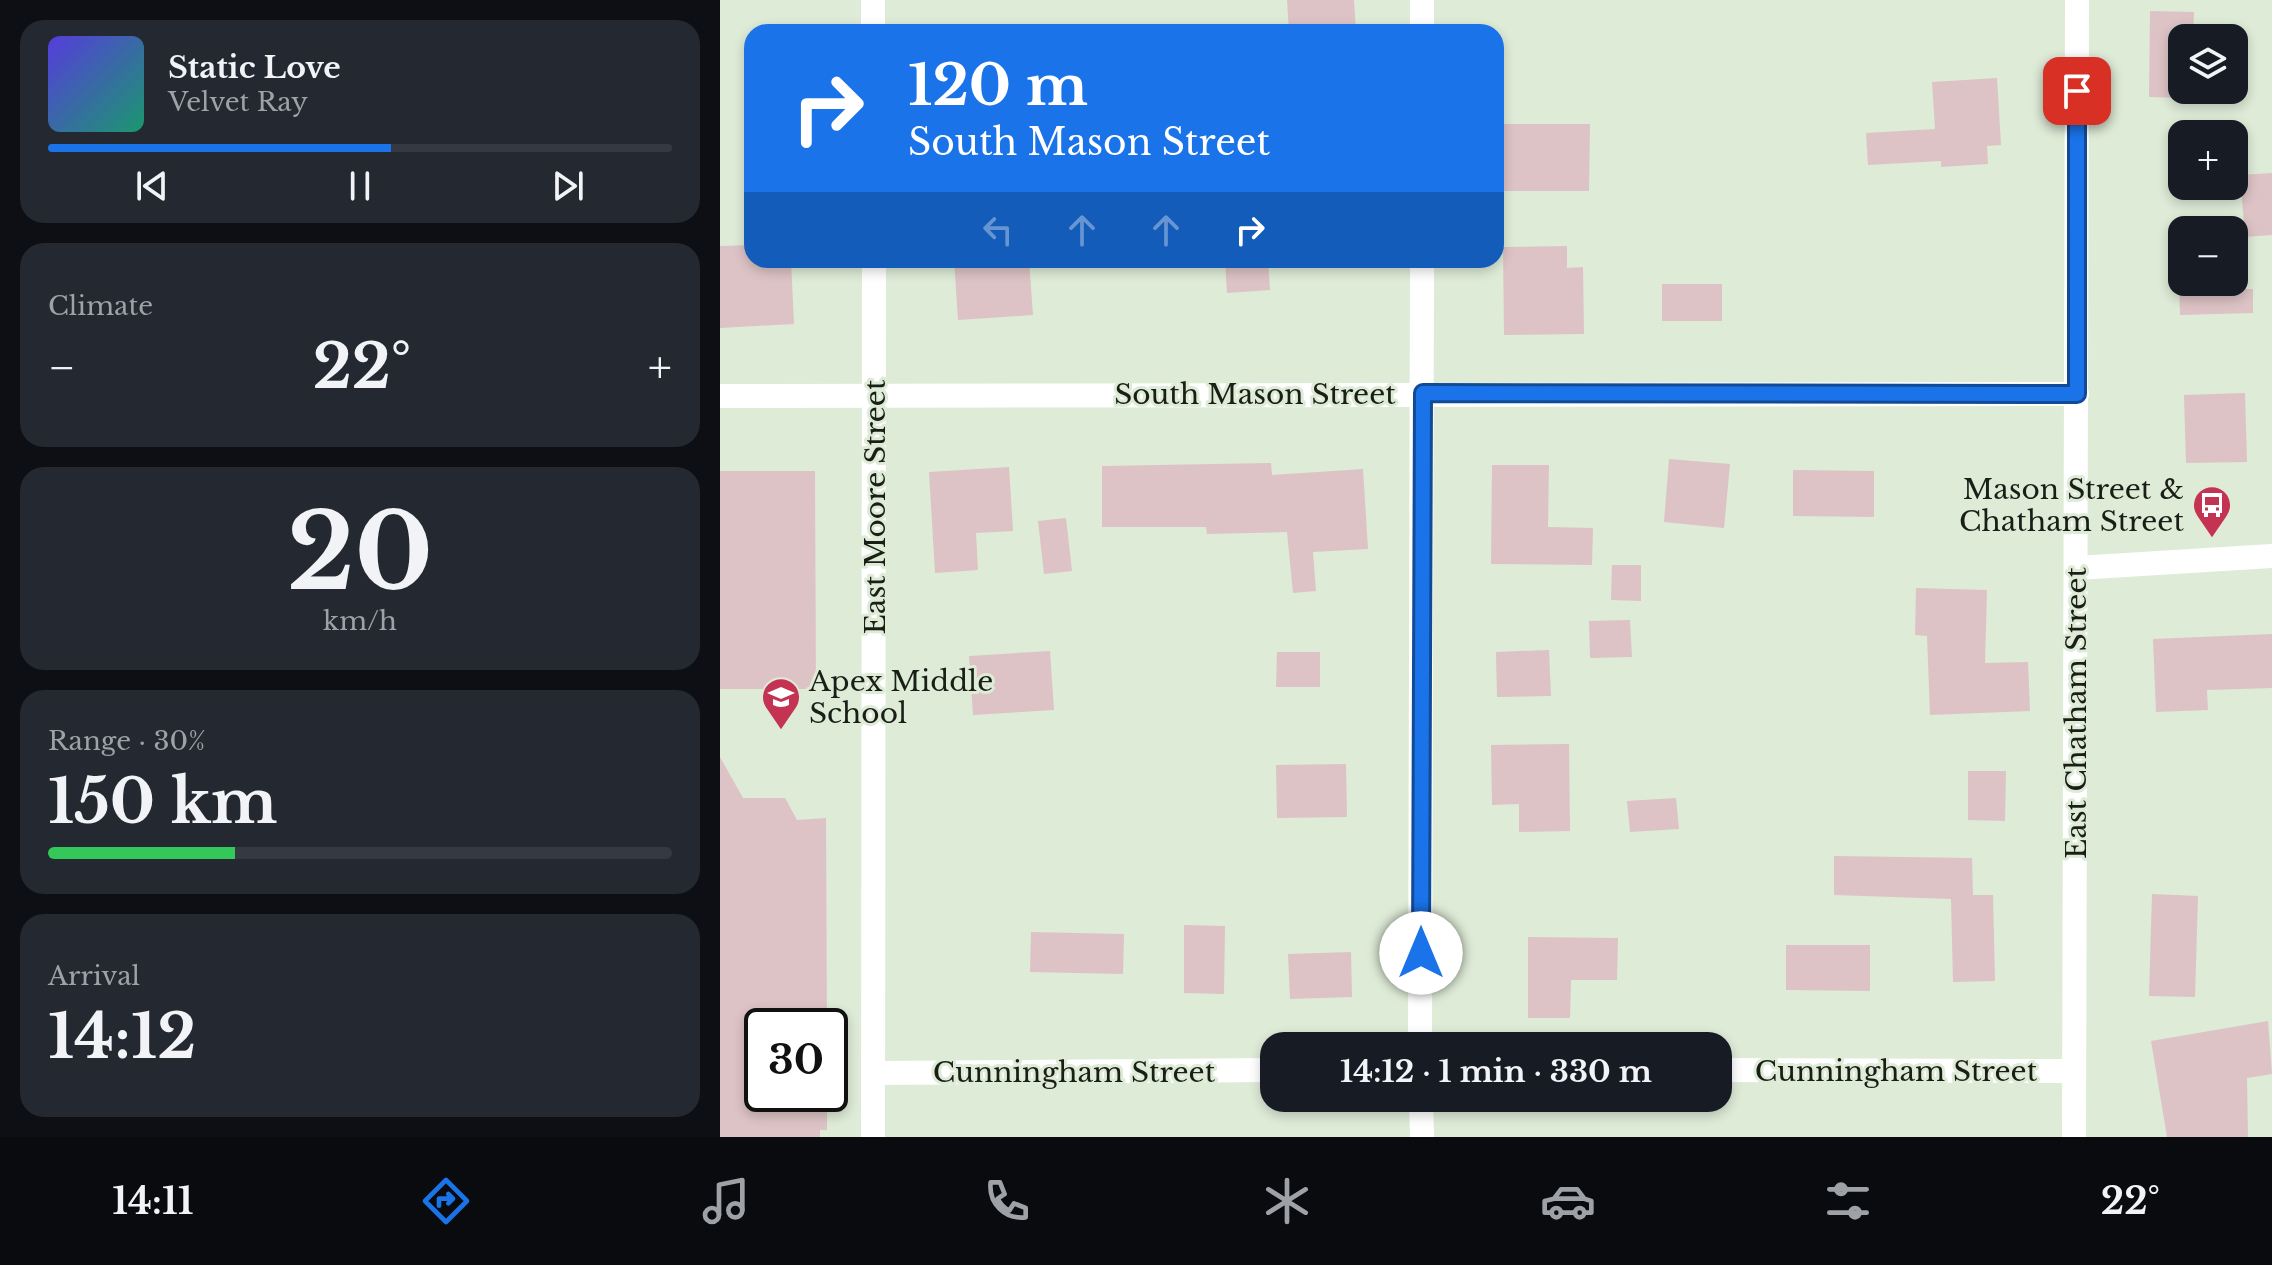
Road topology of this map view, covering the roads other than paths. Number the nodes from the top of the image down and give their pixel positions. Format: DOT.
graph roads {
  1 [pos="873,0"];
  2 [pos="1422,0"];
  3 [pos="2077,0"];
  4 [pos="873,24"];
  5 [pos="1422,24"];
  6 [pos="874,268"];
  7 [pos="1422,268"];
  8 [pos="1423,393"];
  9 [pos="2077,394"];
  10 [pos="720,396"];
  11 [pos="875,396"];
  12 [pos="2272,556"];
  13 [pos="2077,568"];
  14 [pos="1420,1032"];
  15 [pos="1260,1070"];
  16 [pos="1732,1070"];
  17 [pos="2074,1071"];
  18 [pos="874,1073"];
  19 [pos="1421,1112"];
  20 [pos="873,1137"];
  21 [pos="1422,1137"];
  22 [pos="2074,1137"];
  1 -- 4 [label="street"];
  2 -- 5 [label="street"];
  3 -- 9 [label="street, East Chatham Street"];
  6 -- 11 [label="street, East Moore Street"];
  7 -- 8 [label="street"];
  8 -- 9 [label="street, South Mason Street"];
  8 -- 11 [label="street, South Mason Street"];
  8 -- 14 [label="street"];
  9 -- 13 [label="street, East Chatham Street"];
  10 -- 11 [label="street, South Mason Street"];
  11 -- 18 [label="street, East Moore Street"];
  12 -- 13 [label="street"];
  13 -- 17 [label="street, East Chatham Street"];
  15 -- 18 [label="street, Cunningham Street"];
  16 -- 17 [label="street, Cunningham Street"];
  17 -- 22 [label="street, East Chatham Street"];
  18 -- 20 [label="street, East Moore Street"];
  19 -- 21 [label="street"];
}
